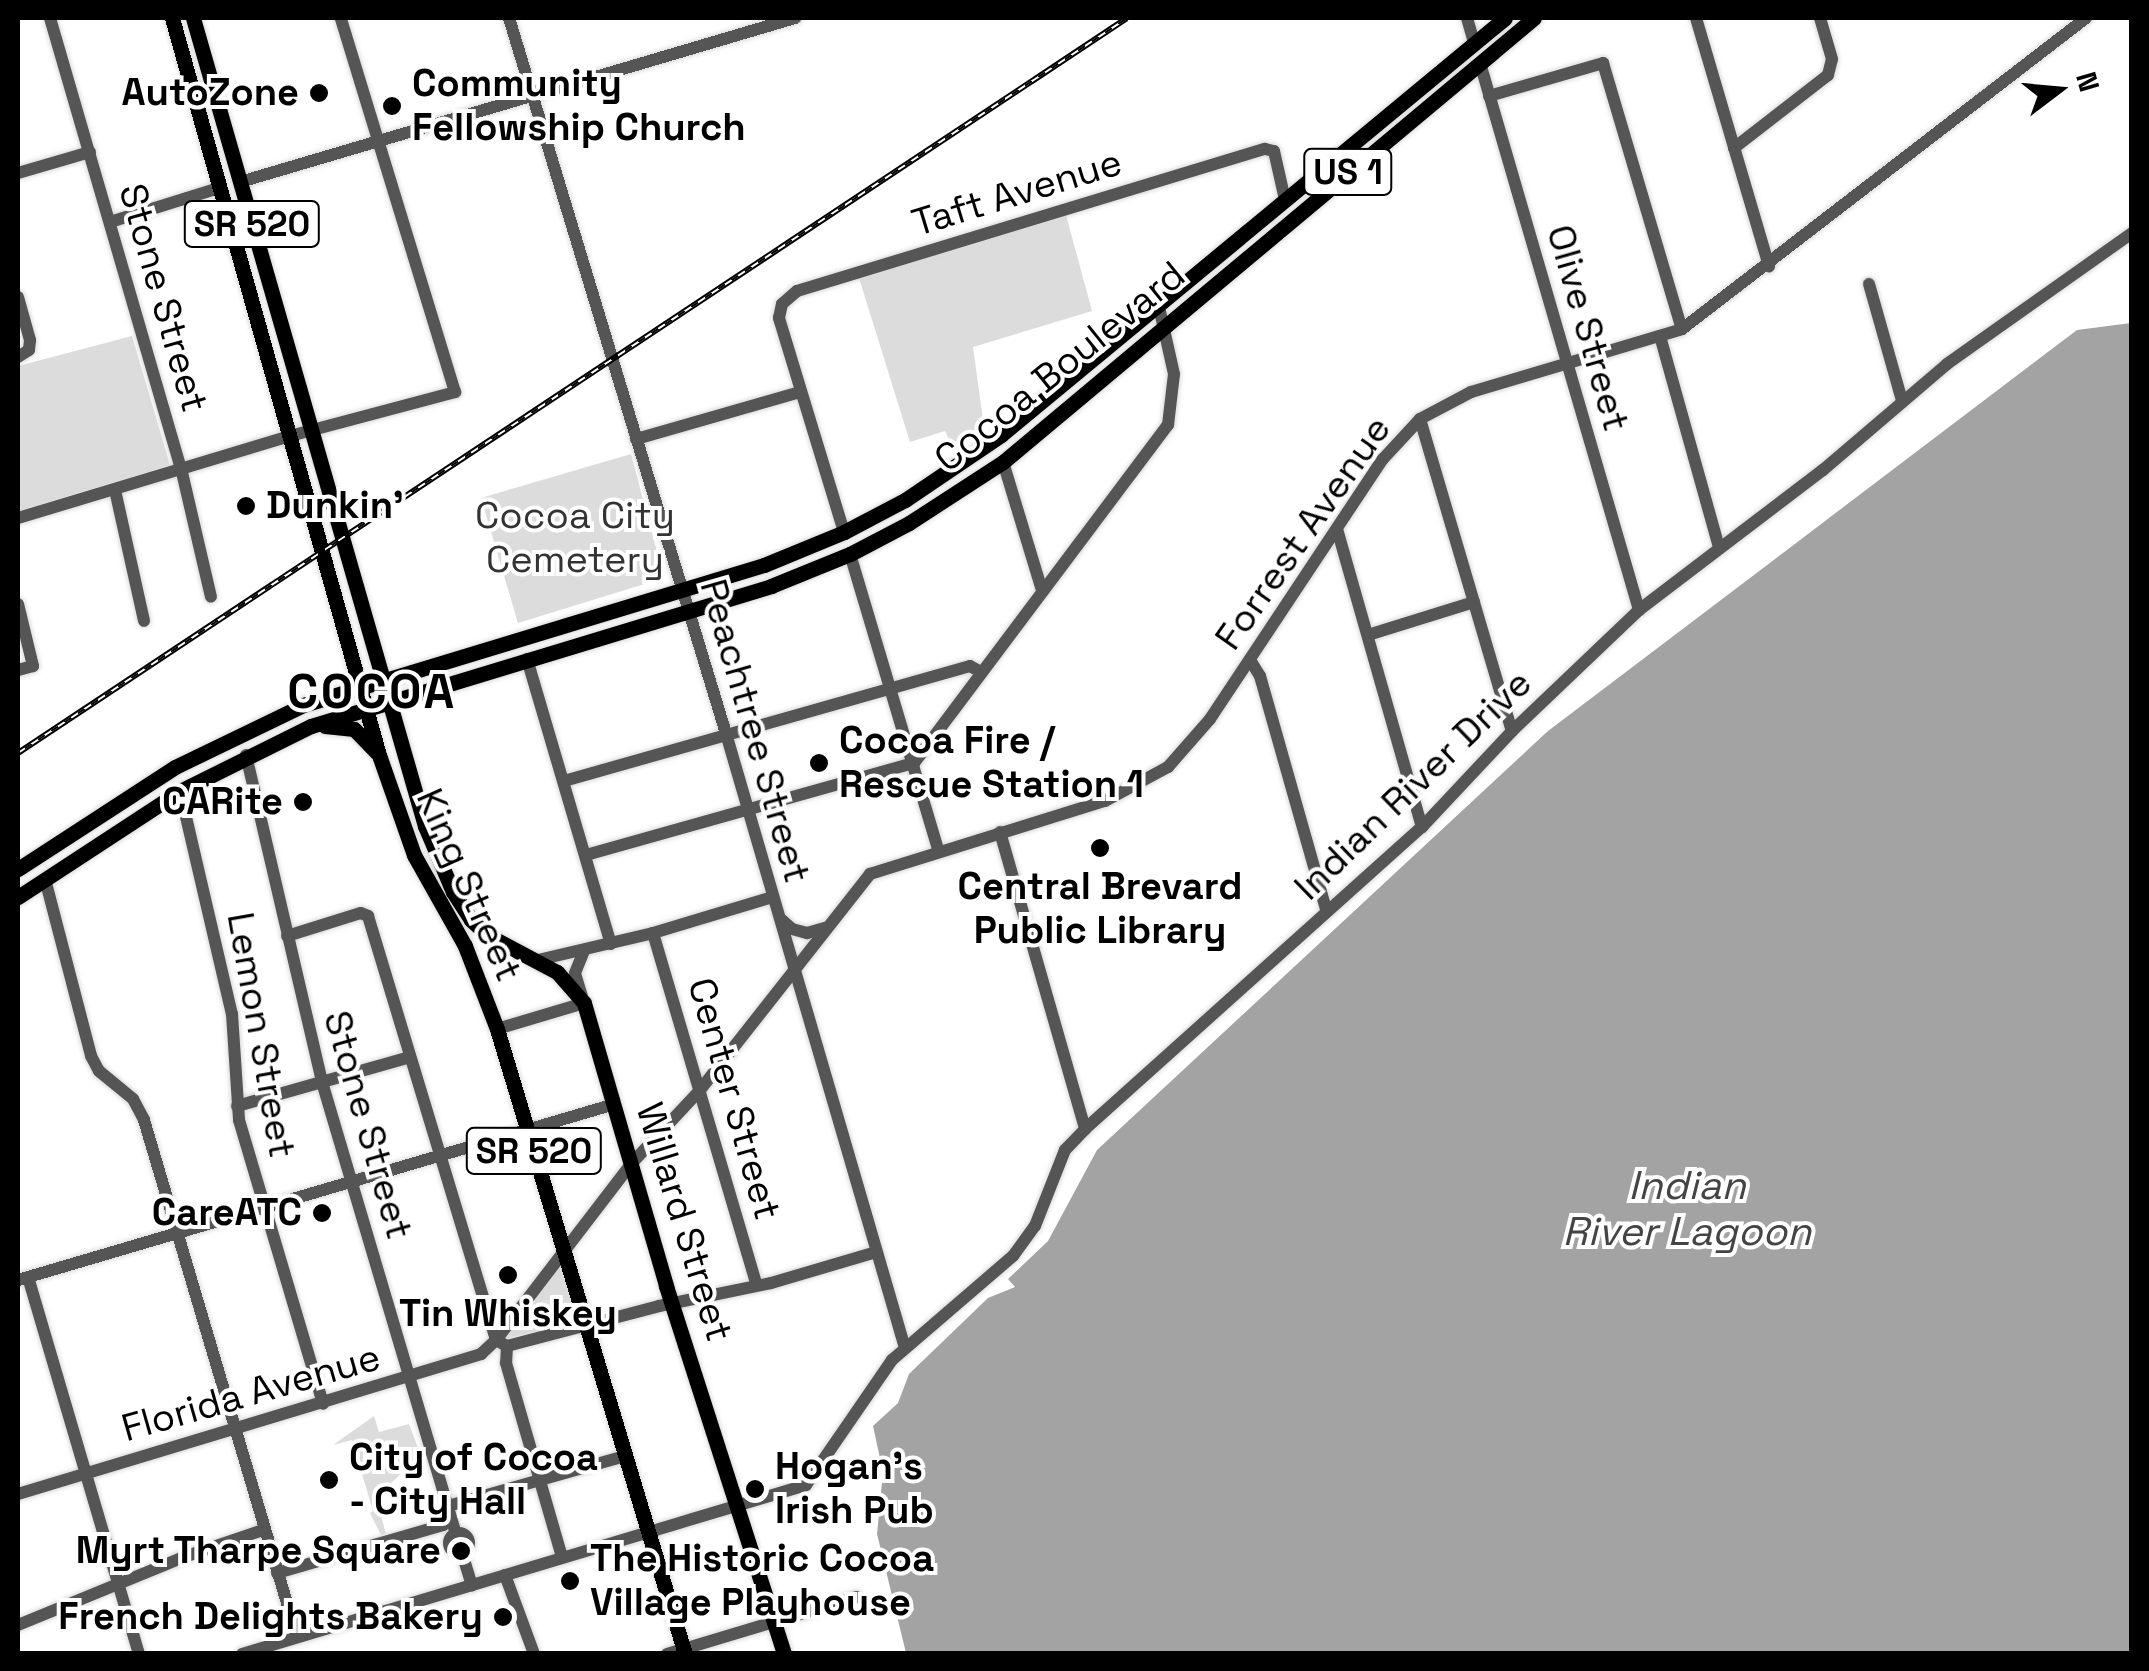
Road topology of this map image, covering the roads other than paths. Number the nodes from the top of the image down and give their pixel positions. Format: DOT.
graph roads {
  1 [pos="50,18"];
  2 [pos="172,18"];
  3 [pos="194,18"];
  4 [pos="341,18"];
  5 [pos="509,18"];
  6 [pos="795,18"];
  7 [pos="1466,18"];
  8 [pos="1505,18"];
  9 [pos="1519,18"];
  10 [pos="1534,18"];
  11 [pos="1696,18"];
  12 [pos="1820,18"];
  13 [pos="2086,18"];
  14 [pos="1474,44"];
  15 [pos="1480,64"];
  16 [pos="186,66"];
  17 [pos="533,94"];
  18 [pos="1489,96"];
  19 [pos="378,140"];
  20 [pos="1734,148"];
  21 [pos="1376,149"];
  22 [pos="90,152"];
  23 [pos="18,173"];
  24 [pos="240,182"];
  25 [pos="219,188"];
  26 [pos="1286,200"];
  27 [pos="110,222"];
  28 [pos="2132,234"];
  29 [pos="1769,266"];
  30 [pos="1869,284"];
  31 [pos="272,295"];
  32 [pos="18,297"];
  33 [pos="1159,307"];
  34 [pos="1162,328"];
  35 [pos="1682,329"];
  36 [pos="1660,336"];
  37 [pos="23,354"];
  38 [pos="1567,364"];
  39 [pos="800,392"];
  40 [pos="1902,401"];
  41 [pos="1030,411"];
  42 [pos="1420,420"];
  43 [pos="311,431"];
  44 [pos="290,436"];
  45 [pos="636,440"];
  46 [pos="995,440"];
  47 [pos="1003,462"];
  48 [pos="181,468"];
  49 [pos="972,484"];
  50 [pos="115,490"];
  51 [pos="18,518"];
  52 [pos="1337,529"];
  53 [pos="844,532"];
  54 [pos="1719,548"];
  55 [pos="850,554"];
  56 [pos="682,590"];
  57 [pos="1042,590"];
  58 [pos="211,597"];
  59 [pos="1474,602"];
  60 [pos="18,604"];
  61 [pos="1639,610"];
  62 [pos="688,612"];
  63 [pos="144,621"];
  64 [pos="1368,635"];
  65 [pos="527,658"];
  66 [pos="1250,660"];
  67 [pos="18,670"];
  68 [pos="980,672"];
  69 [pos="382,678"];
  70 [pos="360,684"];
  71 [pos="890,689"];
  72 [pos="387,700"];
  73 [pos="366,706"];
  74 [pos="311,726"];
  75 [pos="1512,731"];
  76 [pos="728,737"];
  77 [pos="379,755"];
  78 [pos="246,756"];
  79 [pos="914,763"];
  80 [pos="564,780"];
  81 [pos="180,791"];
  82 [pos="748,812"];
  83 [pos="1422,827"];
  84 [pos="1000,832"];
  85 [pos="61,840"];
  86 [pos="938,850"];
  87 [pos="586,855"];
  88 [pos="440,866"];
  89 [pos="18,869"];
  90 [pos="45,879"];
  91 [pos="18,897"];
  92 [pos="774,897"];
  93 [pos="1326,910"];
  94 [pos="779,917"];
  95 [pos="825,928"];
  96 [pos="653,933"];
  97 [pos="287,936"];
  98 [pos="611,944"];
  99 [pos="584,951"];
  100 [pos="538,960"];
  101 [pos="793,968"];
  102 [pos="584,1003"];
  103 [pos="497,1029"];
  104 [pos="410,1058"];
  105 [pos="322,1082"];
  106 [pos="700,1090"];
  107 [pos="615,1104"];
  108 [pos="237,1106"];
  109 [pos="528,1130"];
  110 [pos="1086,1130"];
  111 [pos="439,1156"];
  112 [pos="632,1163"];
  113 [pos="352,1182"];
  114 [pos="264,1208"];
  115 [pos="178,1234"];
  116 [pos="564,1251"];
  117 [pos="876,1252"];
  118 [pos="23,1279"];
  119 [pos="756,1283"];
  120 [pos="673,1304"];
  121 [pos="586,1326"];
  122 [pos="501,1343"];
  123 [pos="905,1348"];
  124 [pos="410,1378"];
  125 [pos="323,1404"];
  126 [pos="234,1430"];
  127 [pos="626,1456"];
  128 [pos="83,1474"];
  129 [pos="540,1481"];
  130 [pos="18,1494"];
  131 [pos="448,1506"];
  132 [pos="737,1507"];
  133 [pos="263,1530"];
  134 [pos="648,1533"];
  135 [pos="562,1558"];
  136 [pos="277,1573"];
  137 [pos="505,1575"];
  138 [pos="119,1584"];
  139 [pos="472,1585"];
  140 [pos="857,1597"];
  141 [pos="775,1622"];
  142 [pos="18,1625"];
  143 [pos="297,1637"];
  144 [pos="264,1650"];
  145 [pos="678,1652"];
  146 [pos="140,1654"];
  147 [pos="242,1654"];
  148 [pos="534,1654"];
  149 [pos="784,1654"];
  1 -- 22 [label="street, Stone Street"];
  2 -- 16 [label="main road, King Street / SR 520"];
  3 -- 24 [label="main road, King Street / SR 520"];
  4 -- 19 [label="street"];
  5 -- 17 [label="street, Peachtree Street"];
  6 -- 17 [label="street"];
  7 -- 14 [label="street"];
  8 -- 14 [label="main road, Cocoa Boulevard / US 1"];
  9 -- 15 [label="main road"];
  10 -- 15 [label="main road, Cocoa Boulevard / US 1"];
  11 -- 20 [label="street"];
  12 -- 20 [label="street"];
  13 -- 29 [label="street, Forrest Avenue"];
  14 -- 21 [label="main road"];
  14 -- 26 [label="main road, Cocoa Boulevard / US 1"];
  15 -- 18 [label="street, Olive Street"];
  15 -- 21 [label="main road, Cocoa Boulevard / US 1"];
  16 -- 24 [label="main road"];
  16 -- 25 [label="main road, King Street / SR 520"];
  17 -- 19 [label="street"];
  17 -- 45 [label="street, Peachtree Street"];
  18 -- 35 [label="street"];
  18 -- 38 [label="street, Olive Street"];
  19 -- 24 [label="street"];
  19 -- 43 [label="street"];
  20 -- 29 [label="street"];
  21 -- 34 [label="main road, Cocoa Boulevard / US 1"];
  22 -- 23 [label="street"];
  22 -- 27 [label="street, Stone Street"];
  24 -- 31 [label="main road, King Street / SR 520"];
  25 -- 27 [label="street"];
  25 -- 31 [label="main road"];
  25 -- 44 [label="main road, King Street / SR 520"];
  26 -- 33 [label="main road, Cocoa Boulevard / US 1"];
  26 -- 39 [label="street, Taft Avenue"];
  27 -- 48 [label="street, Stone Street"];
  28 -- 40 [label="street, Indian River Drive"];
  29 -- 35 [label="street, Forrest Avenue"];
  30 -- 40 [label="street"];
  31 -- 43 [label="main road, King Street / SR 520"];
  32 -- 37 [label="street"];
  33 -- 34 [label="street"];
  33 -- 41 [label="main road, Cocoa Boulevard / US 1"];
  34 -- 47 [label="main road, Cocoa Boulevard / US 1"];
  34 -- 57 [label="street"];
  35 -- 36 [label="street, Forrest Avenue"];
  36 -- 38 [label="street, Forrest Avenue"];
  36 -- 54 [label="street"];
  38 -- 42 [label="street, Forrest Avenue"];
  38 -- 61 [label="street, Olive Street"];
  39 -- 45 [label="street"];
  39 -- 53 [label="street"];
  40 -- 54 [label="street, Indian River Drive"];
  41 -- 46 [label="main road, Cocoa Boulevard / US 1"];
  41 -- 47 [label="main road"];
  42 -- 52 [label="street, Forrest Avenue"];
  42 -- 59 [label="street"];
  43 -- 44 [label="street"];
  43 -- 69 [label="main road, King Street / SR 520"];
  44 -- 48 [label="street"];
  44 -- 70 [label="main road, King Street / SR 520"];
  45 -- 56 [label="street, Peachtree Street"];
  46 -- 49 [label="main road"];
  46 -- 53 [label="main road, Cocoa Boulevard / US 1"];
  47 -- 49 [label="main road, Cocoa Boulevard / US 1"];
  47 -- 57 [label="street"];
  48 -- 50 [label="street"];
  48 -- 58 [label="street, Stone Street"];
  49 -- 55 [label="main road, Cocoa Boulevard / US 1"];
  50 -- 51 [label="street"];
  50 -- 63 [label="street"];
  52 -- 64 [label="street"];
  52 -- 66 [label="street, Forrest Avenue"];
  53 -- 56 [label="main road, Cocoa Boulevard / US 1"];
  54 -- 61 [label="street, Indian River Drive"];
  55 -- 62 [label="main road, Cocoa Boulevard / US 1"];
  55 -- 71 [label="street"];
  56 -- 62 [label="street, Peachtree Street"];
  56 -- 69 [label="main road, Cocoa Boulevard / US 1"];
  57 -- 68 [label="street"];
  59 -- 64 [label="street"];
  59 -- 75 [label="street"];
  60 -- 67 [label="street"];
  61 -- 75 [label="street, Indian River Drive"];
  62 -- 65 [label="main road, Cocoa Boulevard / US 1"];
  62 -- 76 [label="street, Peachtree Street"];
  64 -- 83 [label="street"];
  65 -- 72 [label="main road, Cocoa Boulevard / US 1"];
  65 -- 80 [label="street"];
  66 -- 84 [label="street, Forrest Avenue"];
  66 -- 93 [label="street"];
  68 -- 71 [label="street"];
  68 -- 79 [label="street"];
  69 -- 70 [label="main road, Cocoa Boulevard / US 1"];
  69 -- 72 [label="main road, King Street / SR 520"];
  70 -- 73 [label="main road, King Street / SR 520"];
  70 -- 85 [label="main road, Cocoa Boulevard / US 1"];
  71 -- 76 [label="street"];
  71 -- 79 [label="street"];
  72 -- 73 [label="main road, Cocoa Boulevard / US 1"];
  72 -- 88 [label="main road, King Street / SR 520"];
  73 -- 74 [label="main road, Cocoa Boulevard / US 1"];
  73 -- 77 [label="main road, King Street / SR 520"];
  74 -- 77 [label="main road"];
  74 -- 78 [label="main road, Cocoa Boulevard / US 1"];
  75 -- 83 [label="street, Indian River Drive"];
  76 -- 80 [label="street"];
  76 -- 82 [label="street, Peachtree Street"];
  77 -- 103 [label="main road, King Street / SR 520"];
  78 -- 81 [label="main road, Cocoa Boulevard / US 1"];
  78 -- 97 [label="street, Stone Street"];
  79 -- 82 [label="street"];
  79 -- 86 [label="street"];
  80 -- 87 [label="street"];
  81 -- 90 [label="main road, Cocoa Boulevard / US 1"];
  81 -- 108 [label="street, Lemon Street"];
  82 -- 87 [label="street"];
  82 -- 92 [label="street, Peachtree Street"];
  83 -- 93 [label="street, Indian River Drive"];
  84 -- 86 [label="street, Forrest Avenue"];
  84 -- 110 [label="street"];
  85 -- 89 [label="main road, Cocoa Boulevard / US 1"];
  85 -- 90 [label="main road"];
  86 -- 95 [label="street, Forrest Avenue"];
  87 -- 98 [label="street"];
  88 -- 100 [label="main road, Willard Street / SR 520"];
  90 -- 91 [label="main road, Cocoa Boulevard / US 1"];
  90 -- 115 [label="street"];
  92 -- 94 [label="street, Peachtree Street"];
  92 -- 96 [label="street"];
  93 -- 110 [label="street, Indian River Drive"];
  94 -- 95 [label="street"];
  94 -- 101 [label="street, Peachtree Street"];
  95 -- 101 [label="street, Forrest Avenue"];
  96 -- 98 [label="street"];
  96 -- 106 [label="street, Center Street"];
  97 -- 104 [label="street"];
  97 -- 105 [label="street, Stone Street"];
  98 -- 99 [label="street"];
  99 -- 100 [label="street"];
  99 -- 102 [label="street"];
  100 -- 102 [label="main road, Willard Street / SR 520"];
  101 -- 106 [label="street, Forrest Avenue"];
  101 -- 117 [label="street, Peachtree Street"];
  102 -- 103 [label="street"];
  102 -- 107 [label="main road, Willard Street / SR 520"];
  103 -- 109 [label="main road, King Street / SR 520"];
  104 -- 105 [label="street"];
  104 -- 111 [label="street"];
  105 -- 108 [label="street"];
  105 -- 113 [label="street, Stone Street"];
  106 -- 112 [label="street, Forrest Avenue"];
  106 -- 119 [label="street, Center Street"];
  107 -- 109 [label="street"];
  107 -- 112 [label="main road, Willard Street / SR 520"];
  108 -- 114 [label="street, Lemon Street"];
  109 -- 111 [label="street"];
  109 -- 116 [label="main road, King Street / SR 520"];
  110 -- 123 [label="street, Indian River Drive"];
  111 -- 113 [label="street"];
  111 -- 122 [label="street"];
  112 -- 116 [label="street, Forrest Avenue"];
  112 -- 120 [label="main road, Willard Street / SR 520"];
  113 -- 114 [label="street"];
  113 -- 124 [label="street, Stone Street"];
  114 -- 115 [label="street"];
  114 -- 125 [label="street, Lemon Street"];
  115 -- 118 [label="street"];
  115 -- 126 [label="street"];
  116 -- 121 [label="main road, King Street / SR 520"];
  116 -- 122 [label="street, Forrest Avenue"];
  117 -- 119 [label="street, Florida Avenue"];
  117 -- 123 [label="street, Peachtree Street"];
  118 -- 128 [label="street"];
  119 -- 120 [label="street, Florida Avenue"];
  120 -- 121 [label="street, Florida Avenue"];
  120 -- 132 [label="main road, Willard Street / SR 520"];
  121 -- 122 [label="street, Florida Avenue"];
  121 -- 127 [label="main road, King Street / SR 520"];
  122 -- 124 [label="street, Florida Avenue"];
  122 -- 129 [label="street"];
  123 -- 132 [label="street, Indian River Drive"];
  124 -- 125 [label="street, Florida Avenue"];
  124 -- 131 [label="street, Stone Street"];
  125 -- 126 [label="street, Florida Avenue"];
  126 -- 128 [label="street, Florida Avenue"];
  126 -- 133 [label="street"];
  127 -- 129 [label="street"];
  127 -- 134 [label="main road, SR 520"];
  128 -- 130 [label="street, Florida Avenue"];
  128 -- 138 [label="street"];
  129 -- 131 [label="street"];
  129 -- 135 [label="street"];
  131 -- 136 [label="street"];
  131 -- 139 [label="street"];
  132 -- 134 [label="street, Indian River Drive"];
  132 -- 141 [label="main road, Willard Street / SR 520"];
  133 -- 136 [label="street"];
  133 -- 138 [label="street"];
  134 -- 135 [label="street, Indian River Drive"];
  134 -- 145 [label="main road, SR 520"];
  135 -- 137 [label="street, Indian River Drive"];
  136 -- 143 [label="street"];
  137 -- 139 [label="street, Indian River Drive"];
  137 -- 148 [label="street"];
  138 -- 142 [label="street"];
  138 -- 146 [label="street"];
  139 -- 143 [label="street, Indian River Drive"];
  140 -- 141 [label="street"];
  141 -- 145 [label="street"];
  141 -- 149 [label="main road, Willard Street / SR 520"];
  143 -- 144 [label="street, Indian River Drive"];
  144 -- 147 [label="street, Indian River Drive"];
}
